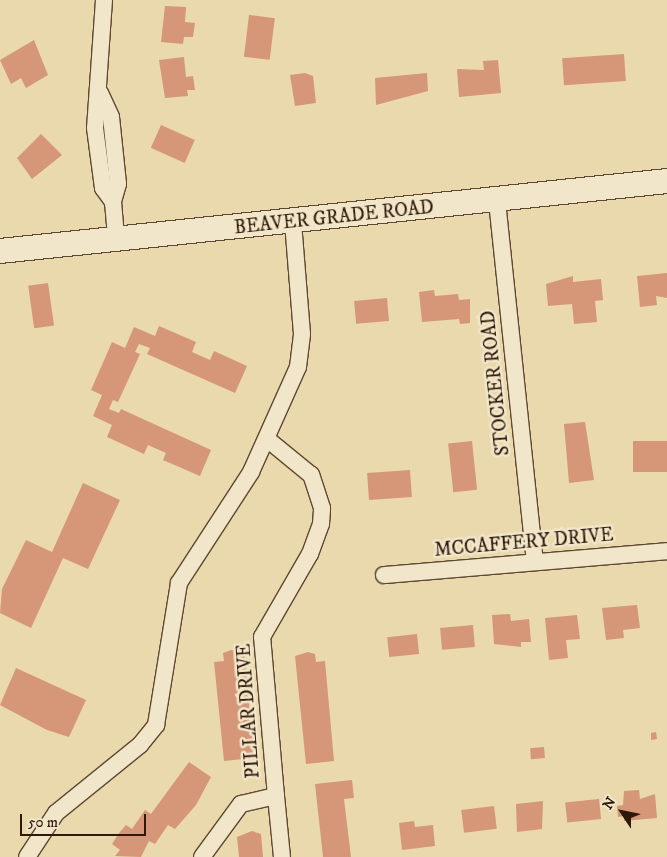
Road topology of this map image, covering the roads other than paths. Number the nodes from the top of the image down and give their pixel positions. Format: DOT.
graph roads {
  1 [pos="104,0"];
  2 [pos="667,181"];
  3 [pos="497,201"];
  4 [pos="293,222"];
  5 [pos="116,240"];
  6 [pos="0,251"];
  7 [pos="268,439"];
  8 [pos="667,551"];
  9 [pos="535,561"];
  10 [pos="384,575"];
  11 [pos="276,796"];
  12 [pos="27,857"];
  13 [pos="202,857"];
  14 [pos="282,857"];
  1 -- 5 [label="street"];
  2 -- 3 [label="main road, BEAVER GRADE ROAD"];
  3 -- 4 [label="main road, BEAVER GRADE ROAD"];
  3 -- 9 [label="street, STOCKER ROAD"];
  4 -- 5 [label="main road, BEAVER GRADE ROAD"];
  4 -- 7 [label="street"];
  5 -- 6 [label="main road, BEAVER GRADE ROAD"];
  7 -- 11 [label="street, PILLAR DRIVE"];
  7 -- 12 [label="street"];
  8 -- 9 [label="street, MCCAFFERY DRIVE"];
  9 -- 10 [label="street, MCCAFFERY DRIVE"];
  11 -- 13 [label="street, PILLAR DRIVE"];
  11 -- 14 [label="street"];
}
